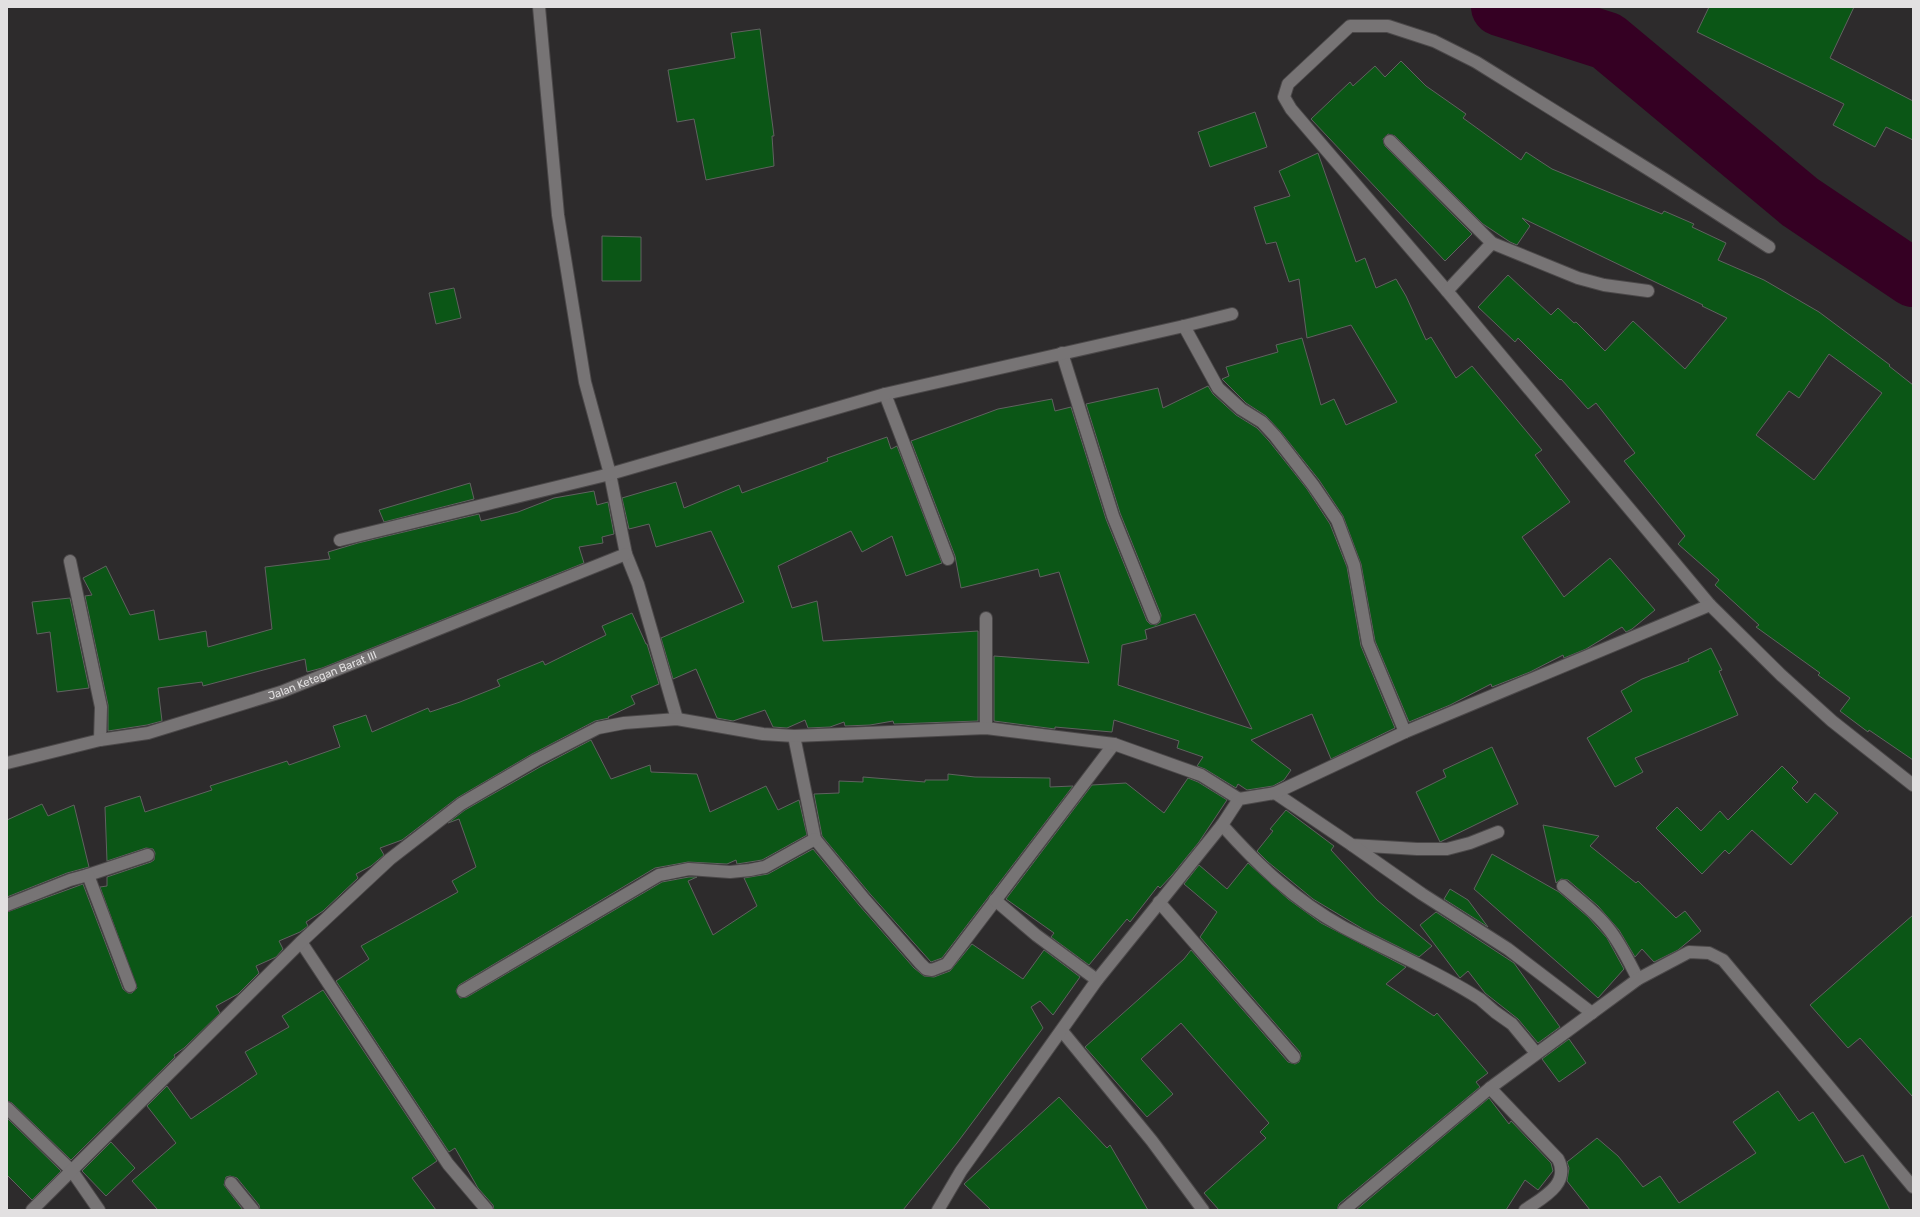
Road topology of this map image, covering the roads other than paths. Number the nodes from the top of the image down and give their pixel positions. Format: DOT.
graph roads {
  1 [pos="540,7"];
  2 [pos="1390,141"];
  3 [pos="1492,243"];
  4 [pos="1769,247"];
  5 [pos="1447,291"];
  6 [pos="1648,291"];
  7 [pos="1232,314"];
  8 [pos="1184,326"];
  9 [pos="1062,353"];
  10 [pos="885,394"];
  11 [pos="610,474"];
  12 [pos="340,540"];
  13 [pos="627,557"];
  14 [pos="948,559"];
  15 [pos="70,561"];
  16 [pos="1710,604"];
  17 [pos="986,618"];
  18 [pos="1154,618"];
  19 [pos="677,719"];
  20 [pos="986,728"];
  21 [pos="1405,732"];
  22 [pos="794,736"];
  23 [pos="100,740"];
  24 [pos="1114,744"];
  25 [pos="7,763"];
  26 [pos="1913,785"];
  27 [pos="1276,793"];
  28 [pos="1239,799"];
  29 [pos="1222,825"];
  30 [pos="1498,832"];
  31 [pos="815,839"];
  32 [pos="1352,845"];
  33 [pos="148,855"];
  34 [pos="88,875"];
  35 [pos="1563,886"];
  36 [pos="995,900"];
  37 [pos="1159,902"];
  38 [pos="7,906"];
  39 [pos="301,942"];
  40 [pos="1638,979"];
  41 [pos="1097,980"];
  42 [pos="130,986"];
  43 [pos="463,991"];
  44 [pos="1592,1012"];
  45 [pos="1062,1031"];
  46 [pos="1536,1053"];
  47 [pos="1294,1057"];
  48 [pos="1490,1088"];
  49 [pos="7,1108"];
  50 [pos="72,1171"];
  51 [pos="231,1183"];
  52 [pos="1913,1187"];
  53 [pos="32,1210"];
  54 [pos="99,1210"];
  55 [pos="253,1210"];
  56 [pos="487,1210"];
  57 [pos="938,1210"];
  58 [pos="1203,1210"];
  59 [pos="1344,1210"];
  60 [pos="1525,1210"];
  1 -- 11 [label="street"];
  2 -- 3 [label="street"];
  3 -- 5 [label="street"];
  3 -- 6 [label="street"];
  4 -- 5 [label="street"];
  5 -- 16 [label="street"];
  7 -- 8 [label="street"];
  8 -- 9 [label="street"];
  8 -- 21 [label="street"];
  9 -- 10 [label="street"];
  9 -- 18 [label="street"];
  10 -- 11 [label="street"];
  10 -- 14 [label="street"];
  11 -- 12 [label="street"];
  11 -- 13 [label="street"];
  13 -- 19 [label="street"];
  13 -- 23 [label="street, Jalan Ketegan Barat III"];
  15 -- 23 [label="street"];
  16 -- 21 [label="street"];
  16 -- 26 [label="street"];
  17 -- 20 [label="street"];
  19 -- 22 [label="street"];
  19 -- 39 [label="street"];
  20 -- 22 [label="street"];
  20 -- 24 [label="street"];
  21 -- 27 [label="street"];
  22 -- 31 [label="street"];
  23 -- 25 [label="street, Jalan Ketegan Barat III"];
  24 -- 28 [label="street"];
  24 -- 36 [label="street"];
  27 -- 28 [label="street"];
  27 -- 32 [label="street"];
  28 -- 29 [label="street"];
  29 -- 37 [label="street"];
  29 -- 46 [label="street"];
  30 -- 32 [label="street"];
  31 -- 36 [label="street"];
  31 -- 43 [label="street"];
  32 -- 44 [label="street"];
  33 -- 34 [label="street"];
  34 -- 38 [label="street"];
  34 -- 42 [label="street"];
  35 -- 40 [label="street"];
  36 -- 41 [label="street"];
  37 -- 41 [label="street"];
  37 -- 47 [label="street"];
  39 -- 50 [label="street"];
  39 -- 56 [label="street"];
  40 -- 44 [label="street"];
  40 -- 52 [label="street"];
  41 -- 45 [label="street"];
  44 -- 46 [label="street"];
  45 -- 57 [label="street"];
  45 -- 58 [label="street"];
  46 -- 48 [label="street"];
  48 -- 59 [label="street"];
  48 -- 60 [label="street"];
  49 -- 50 [label="street"];
  50 -- 53 [label="street"];
  50 -- 54 [label="street"];
  51 -- 55 [label="street"];
}
